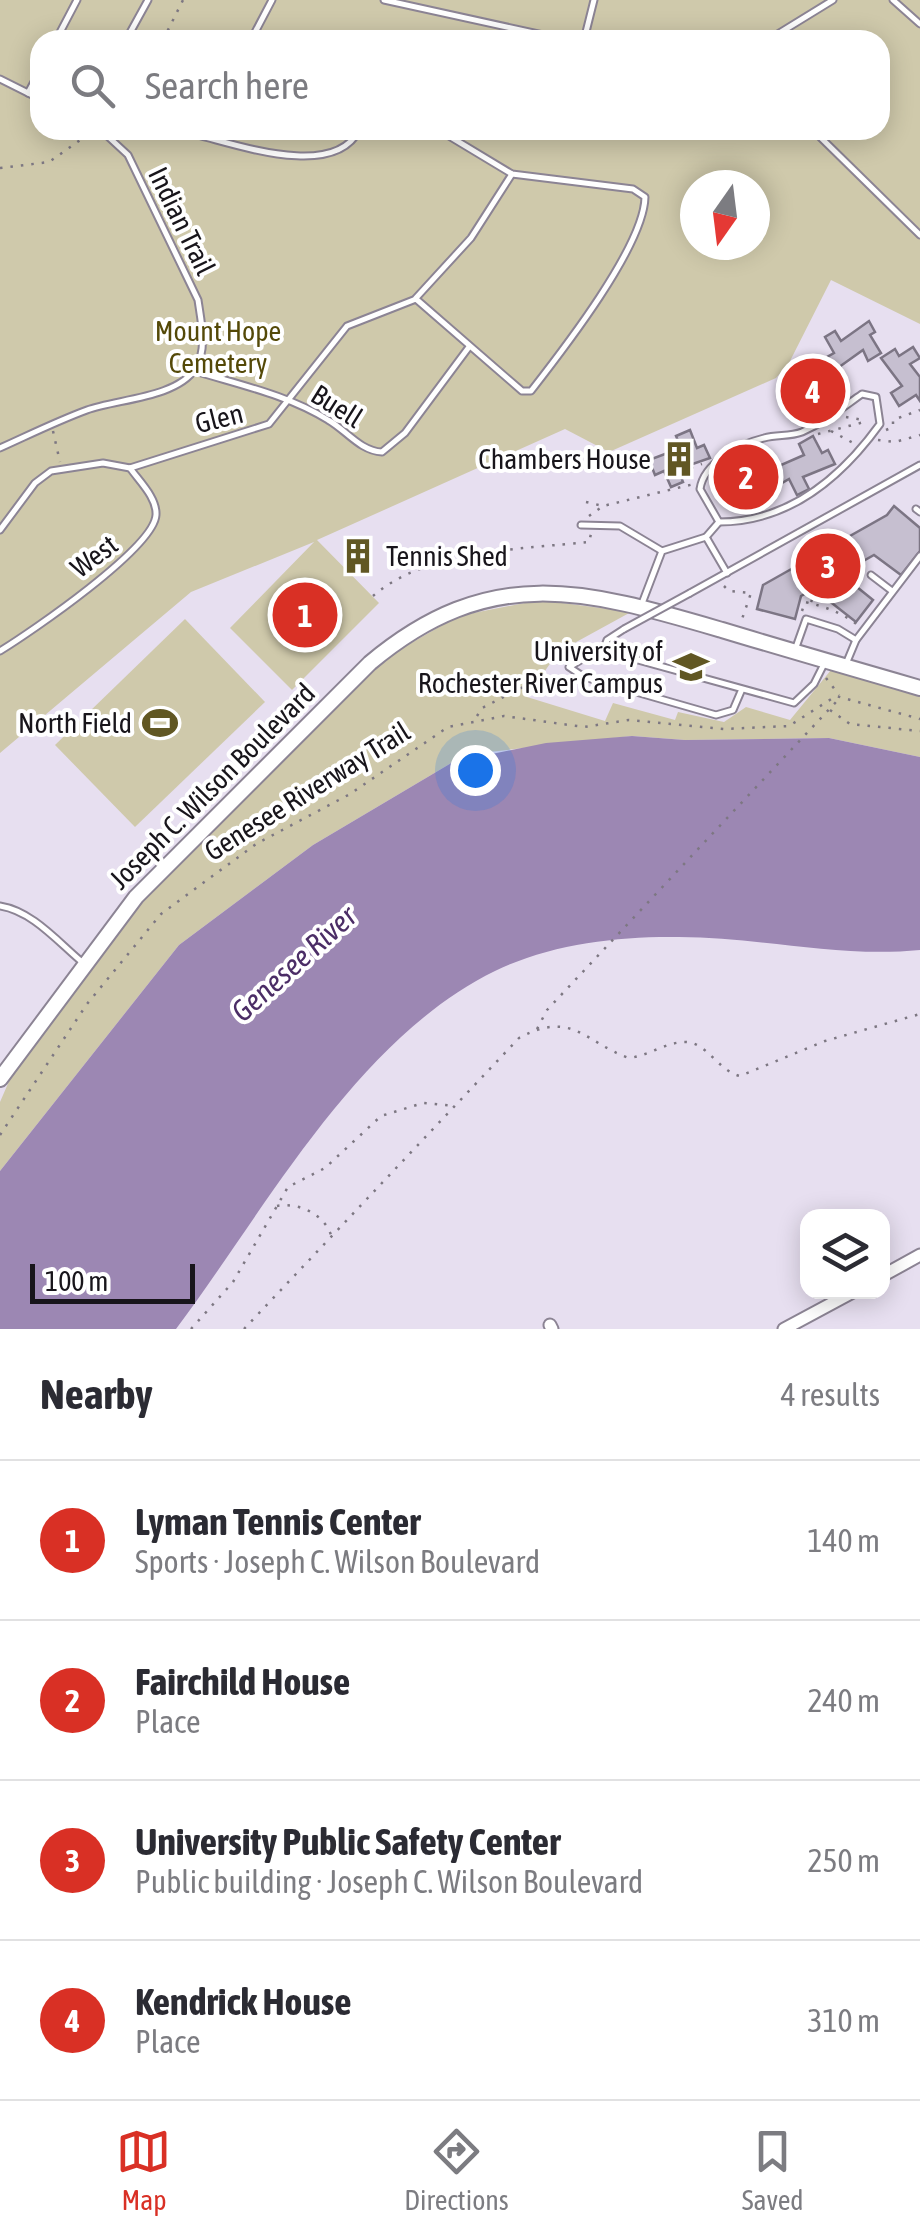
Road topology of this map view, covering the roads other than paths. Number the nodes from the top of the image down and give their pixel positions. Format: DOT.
graph roads {
  1 [pos="78,0"];
  2 [pos="148,0"];
  3 [pos="272,0"];
  4 [pos="384,0"];
  5 [pos="594,0"];
  6 [pos="834,0"];
  7 [pos="893,0"];
  8 [pos="920,24"];
  9 [pos="62,30"];
  10 [pos="132,30"];
  11 [pos="257,30"];
  12 [pos="520,30"];
  13 [pos="586,30"];
  14 [pos="784,30"];
  15 [pos="0,80"];
  16 [pos="30,89"];
  17 [pos="28,93"];
  18 [pos="110,140"];
  19 [pos="223,140"];
  20 [pos="354,140"];
  21 [pos="456,140"];
  22 [pos="822,140"];
  23 [pos="512,174"];
  24 [pos="920,235"];
  25 [pos="416,299"];
  26 [pos="470,346"];
  27 [pos="195,371"];
  28 [pos="292,401"];
  29 [pos="0,448"];
  30 [pos="920,465"];
  31 [pos="130,468"];
  32 [pos="719,522"];
  33 [pos="581,526"];
  34 [pos="0,530"];
  35 [pos="706,536"];
  36 [pos="662,552"];
  37 [pos="920,556"];
  38 [pos="727,573"];
  39 [pos="871,576"];
  40 [pos="892,592"];
  41 [pos="641,606"];
  42 [pos="856,640"];
  43 [pos="0,651"];
  44 [pos="603,651"];
  45 [pos="794,652"];
  46 [pos="825,661"];
  47 [pos="845,666"];
  48 [pos="920,688"];
  49 [pos="742,689"];
  50 [pos="0,906"];
  51 [pos="84,964"];
  52 [pos="0,1079"];
  53 [pos="920,1256"];
  54 [pos="890,1272"];
  55 [pos="840,1299"];
  56 [pos="784,1329"];
  1 -- 9 [label="lane"];
  2 -- 10 [label="lane"];
  3 -- 11 [label="lane"];
  4 -- 12 [label="lane"];
  5 -- 13 [label="lane"];
  6 -- 14 [label="lane"];
  7 -- 8 [label="lane"];
  15 -- 17 [label="lane"];
  16 -- 17 [label="lane"];
  18 -- 27 [label="lane, Indian Trail"];
  19 -- 20 [label="lane"];
  21 -- 23 [label="lane"];
  22 -- 24 [label="lane"];
  23 -- 25 [label="lane"];
  23 -- 26 [label="lane"];
  25 -- 26 [label="lane"];
  25 -- 28 [label="lane, Glen"];
  26 -- 28 [label="lane, Buell"];
  27 -- 28 [label="lane, Buell"];
  27 -- 29 [label="lane"];
  28 -- 31 [label="lane, Glen"];
  30 -- 38 [label="lane"];
  31 -- 34 [label="lane, Glen"];
  31 -- 43 [label="lane, West"];
  32 -- 32 [label="lane"];
  32 -- 35 [label="lane"];
  33 -- 36 [label="lane"];
  35 -- 36 [label="lane"];
  35 -- 38 [label="lane"];
  36 -- 41 [label="lane"];
  37 -- 40 [label="lane"];
  38 -- 44 [label="lane, bridge"];
  39 -- 40 [label="lane"];
  40 -- 42 [label="lane"];
  41 -- 45 [label="street, Joseph C. Wilson Boulevard"];
  41 -- 51 [label="street, Joseph C. Wilson Boulevard"];
  42 -- 45 [label="lane"];
  42 -- 47 [label="lane"];
  44 -- 49 [label="lane"];
  44 -- 49 [label="lane"];
  45 -- 46 [label="street, Joseph C. Wilson Boulevard"];
  46 -- 47 [label="street, Joseph C. Wilson Boulevard"];
  46 -- 49 [label="lane"];
  47 -- 48 [label="street, Joseph C. Wilson Boulevard"];
  50 -- 51 [label="lane"];
  51 -- 52 [label="street, Joseph C. Wilson Boulevard"];
  53 -- 54 [label="street"];
  55 -- 56 [label="street"];
}
